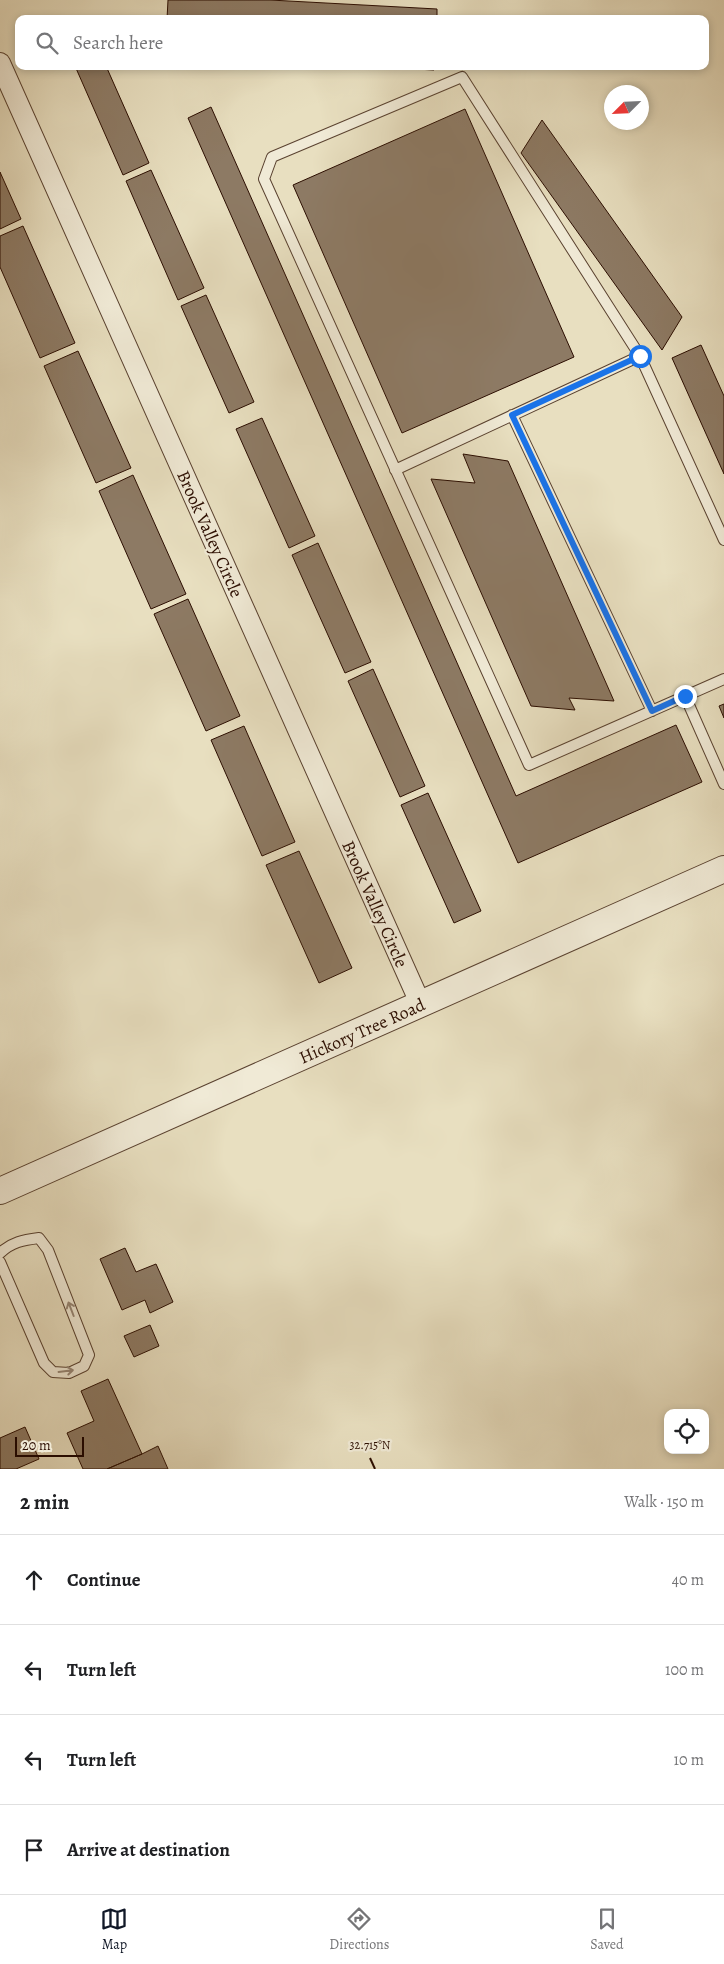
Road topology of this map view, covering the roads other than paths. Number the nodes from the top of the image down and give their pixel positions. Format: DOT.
graph roads {
  1 [pos="0,63"];
  2 [pos="640,356"];
  3 [pos="512,415"];
  4 [pos="395,470"];
  5 [pos="724,540"];
  6 [pos="724,679"];
  7 [pos="685,696"];
  8 [pos="652,711"];
  9 [pos="724,784"];
  10 [pos="724,869"];
  11 [pos="420,1005"];
  12 [pos="0,1191"];
  13 [pos="0,1253"];
  14 [pos="0,1262"];
  1 -- 11 [label="street, Brook Valley Circle"];
  2 -- 3 [label="lane"];
  2 -- 4 [label="lane"];
  2 -- 5 [label="lane"];
  3 -- 4 [label="lane"];
  3 -- 8 [label="lane"];
  4 -- 8 [label="lane"];
  6 -- 7 [label="lane"];
  7 -- 8 [label="lane"];
  7 -- 9 [label="lane"];
  10 -- 11 [label="street, Hickory Tree Road"];
  11 -- 12 [label="street, Hickory Tree Road"];
  14 -- 13 [label="lane, one-way"];
}
